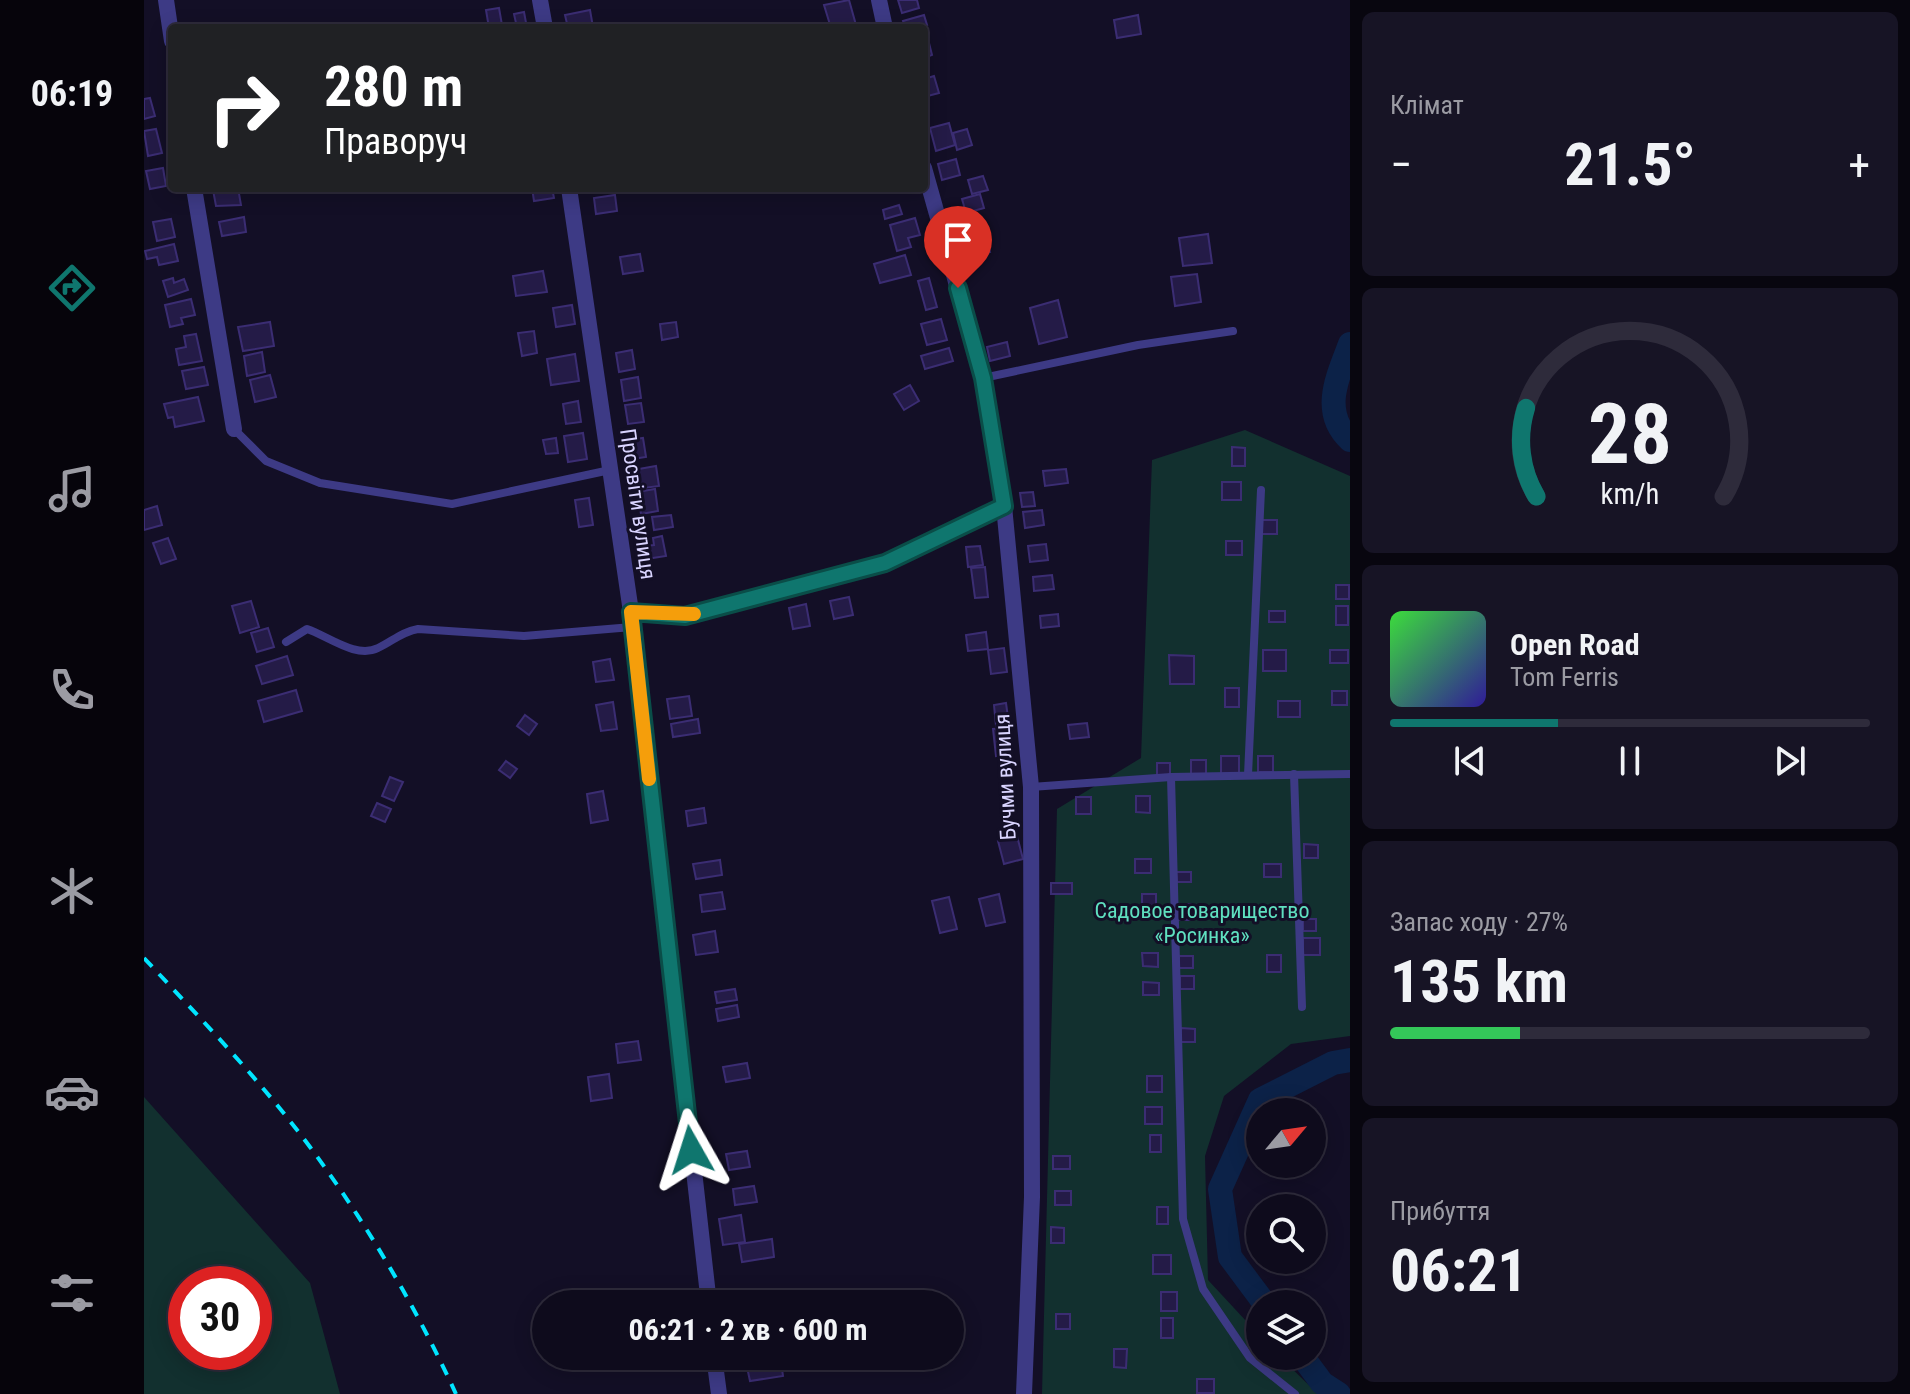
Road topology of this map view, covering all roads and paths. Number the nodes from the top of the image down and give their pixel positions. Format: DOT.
graph roads {
  1 [pos="166,0"];
  2 [pos="540,0"];
  3 [pos="879,0"];
  4 [pos="170,24"];
  5 [pos="544,24"];
  6 [pos="884,24"];
  7 [pos="928,182"];
  8 [pos="195,192"];
  9 [pos="570,192"];
  10 [pos="1233,331"];
  11 [pos="983,378"];
  12 [pos="234,429"];
  13 [pos="612,470"];
  14 [pos="1261,490"];
  15 [pos="1004,506"];
  16 [pos="632,619"];
  17 [pos="286,642"];
  18 [pos="1294,774"];
  19 [pos="1350,774"];
  20 [pos="1248,775"];
  21 [pos="1171,777"];
  22 [pos="1031,787"];
  23 [pos="1302,1007"];
  24 [pos="707,1290"];
  25 [pos="716,1370"];
  26 [pos="719,1394"];
  27 [pos="1024,1394"];
  28 [pos="1295,1394"];
  1 -- 4 [label="street"];
  2 -- 5 [label="street"];
  3 -- 6 [label="street"];
  7 -- 11 [label="street, Бучми вулиця"];
  8 -- 12 [label="street"];
  9 -- 13 [label="street, Просвіти вулиця"];
  10 -- 11 [label="lane"];
  11 -- 15 [label="street, Бучми вулиця"];
  12 -- 13 [label="lane"];
  13 -- 16 [label="street, Просвіти вулиця"];
  14 -- 20 [label="lane"];
  15 -- 16 [label="lane"];
  15 -- 22 [label="street, Бучми вулиця"];
  16 -- 17 [label="lane"];
  16 -- 24 [label="street, Просвіти вулиця"];
  18 -- 19 [label="lane"];
  18 -- 20 [label="lane"];
  18 -- 23 [label="lane"];
  20 -- 21 [label="lane"];
  21 -- 22 [label="lane"];
  21 -- 28 [label="lane"];
  22 -- 27 [label="street, Бучми вулиця"];
  25 -- 26 [label="street"];
}
